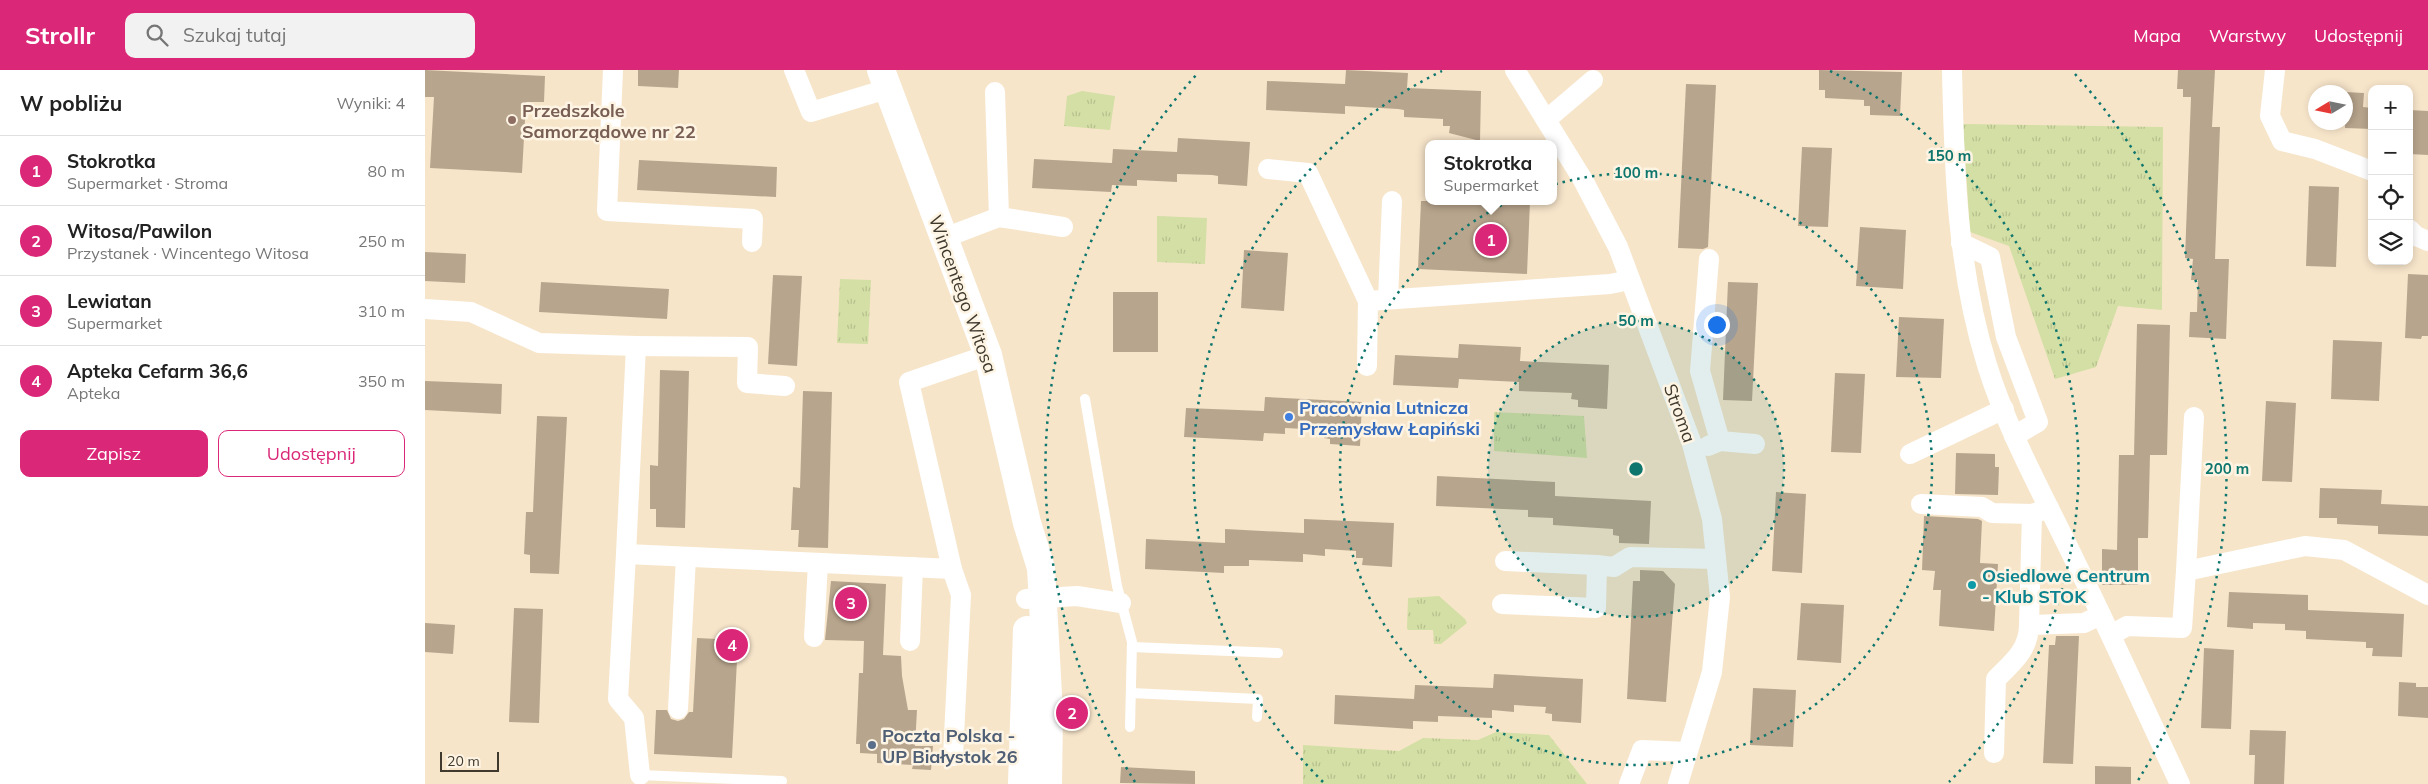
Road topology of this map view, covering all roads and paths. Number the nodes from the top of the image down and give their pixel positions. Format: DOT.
graph roads {
  1 [pos="613,70"];
  2 [pos="794,70"];
  3 [pos="1515,70"];
  4 [pos="1952,70"];
  5 [pos="2275,70"];
  6 [pos="884,79"];
  7 [pos="1593,80"];
  8 [pos="995,92"];
  9 [pos="1546,120"];
  10 [pos="1268,169"];
  11 [pos="2368,169"];
  12 [pos="1392,201"];
  13 [pos="999,217"];
  14 [pos="1063,226"];
  15 [pos="2413,233"];
  16 [pos="944,238"];
  17 [pos="2428,241"];
  18 [pos="752,242"];
  19 [pos="1961,243"];
  20 [pos="1709,259"];
  21 [pos="1631,280"];
  22 [pos="1378,300"];
  23 [pos="425,309"];
  24 [pos="636,346"];
  25 [pos="989,355"];
  26 [pos="1367,366"];
  27 [pos="785,386"];
  28 [pos="1085,399"];
  29 [pos="2004,409"];
  30 [pos="2194,417"];
  31 [pos="2015,436"];
  32 [pos="1720,441"];
  33 [pos="1755,444"];
  34 [pos="1694,450"];
  35 [pos="1910,454"];
  36 [pos="1921,504"];
  37 [pos="2041,511"];
  38 [pos="626,554"];
  39 [pos="686,557"];
  40 [pos="1716,559"];
  41 [pos="1505,561"];
  42 [pos="818,563"];
  43 [pos="1597,565"];
  44 [pos="913,567"];
  45 [pos="952,569"];
  46 [pos="2186,571"];
  47 [pos="2428,595"];
  48 [pos="1035,599"];
  49 [pos="1121,603"];
  50 [pos="1502,604"];
  51 [pos="2101,615"];
  52 [pos="2029,625"];
  53 [pos="2111,635"];
  54 [pos="815,638"];
  55 [pos="910,642"];
  56 [pos="1132,647"];
  57 [pos="1279,653"];
  58 [pos="1131,693"];
  59 [pos="678,708"];
  60 [pos="1257,718"];
  61 [pos="1130,726"];
  62 [pos="1687,752"];
  63 [pos="1994,753"];
  64 [pos="953,756"];
  65 [pos="640,780"];
  66 [pos="782,780"];
  67 [pos="1023,784"];
  68 [pos="1048,784"];
  69 [pos="1629,784"];
  70 [pos="1678,784"];
  71 [pos="2180,784"];
  1 -- 18 [label="street"];
  2 -- 6 [label="street"];
  3 -- 9 [label="street, Stroma"];
  4 -- 19 [label="street"];
  5 -- 11 [label="street"];
  6 -- 16 [label="street, Wincentego Witosa"];
  7 -- 9 [label="street"];
  8 -- 13 [label="street"];
  9 -- 21 [label="street, Stroma"];
  10 -- 22 [label="street"];
  12 -- 22 [label="street"];
  13 -- 14 [label="street"];
  13 -- 16 [label="street"];
  15 -- 17 [label="street"];
  16 -- 25 [label="street, Wincentego Witosa"];
  19 -- 29 [label="street"];
  19 -- 31 [label="street"];
  20 -- 32 [label="street"];
  21 -- 22 [label="street"];
  21 -- 34 [label="street, Stroma"];
  22 -- 26 [label="street"];
  23 -- 24 [label="street"];
  24 -- 27 [label="street"];
  24 -- 38 [label="street"];
  25 -- 45 [label="street"];
  25 -- 48 [label="street, Wincentego Witosa"];
  28 -- 49 [label="lane"];
  29 -- 31 [label="street"];
  29 -- 35 [label="street"];
  30 -- 46 [label="street"];
  31 -- 37 [label="street"];
  32 -- 33 [label="street"];
  32 -- 34 [label="street"];
  34 -- 40 [label="street, Stroma"];
  36 -- 37 [label="street"];
  37 -- 51 [label="street"];
  37 -- 52 [label="street"];
  38 -- 39 [label="street"];
  38 -- 65 [label="street"];
  39 -- 42 [label="street"];
  39 -- 59 [label="street"];
  40 -- 43 [label="street"];
  40 -- 62 [label="street, Stroma"];
  41 -- 43 [label="street"];
  42 -- 44 [label="street"];
  42 -- 54 [label="street"];
  43 -- 50 [label="street"];
  44 -- 45 [label="street"];
  44 -- 55 [label="street"];
  45 -- 64 [label="street"];
  46 -- 47 [label="street"];
  46 -- 53 [label="street"];
  48 -- 49 [label="street"];
  48 -- 67 [label="street, Wincentego Witosa"];
  48 -- 68 [label="street, Wincentego Witosa"];
  49 -- 56 [label="lane"];
  51 -- 52 [label="street"];
  51 -- 53 [label="street"];
  52 -- 63 [label="street"];
  53 -- 71 [label="street"];
  56 -- 57 [label="lane"];
  56 -- 58 [label="lane"];
  58 -- 60 [label="lane"];
  58 -- 61 [label="lane"];
  62 -- 69 [label="street"];
  62 -- 70 [label="street, Stroma"];
  65 -- 66 [label="lane"];
}
